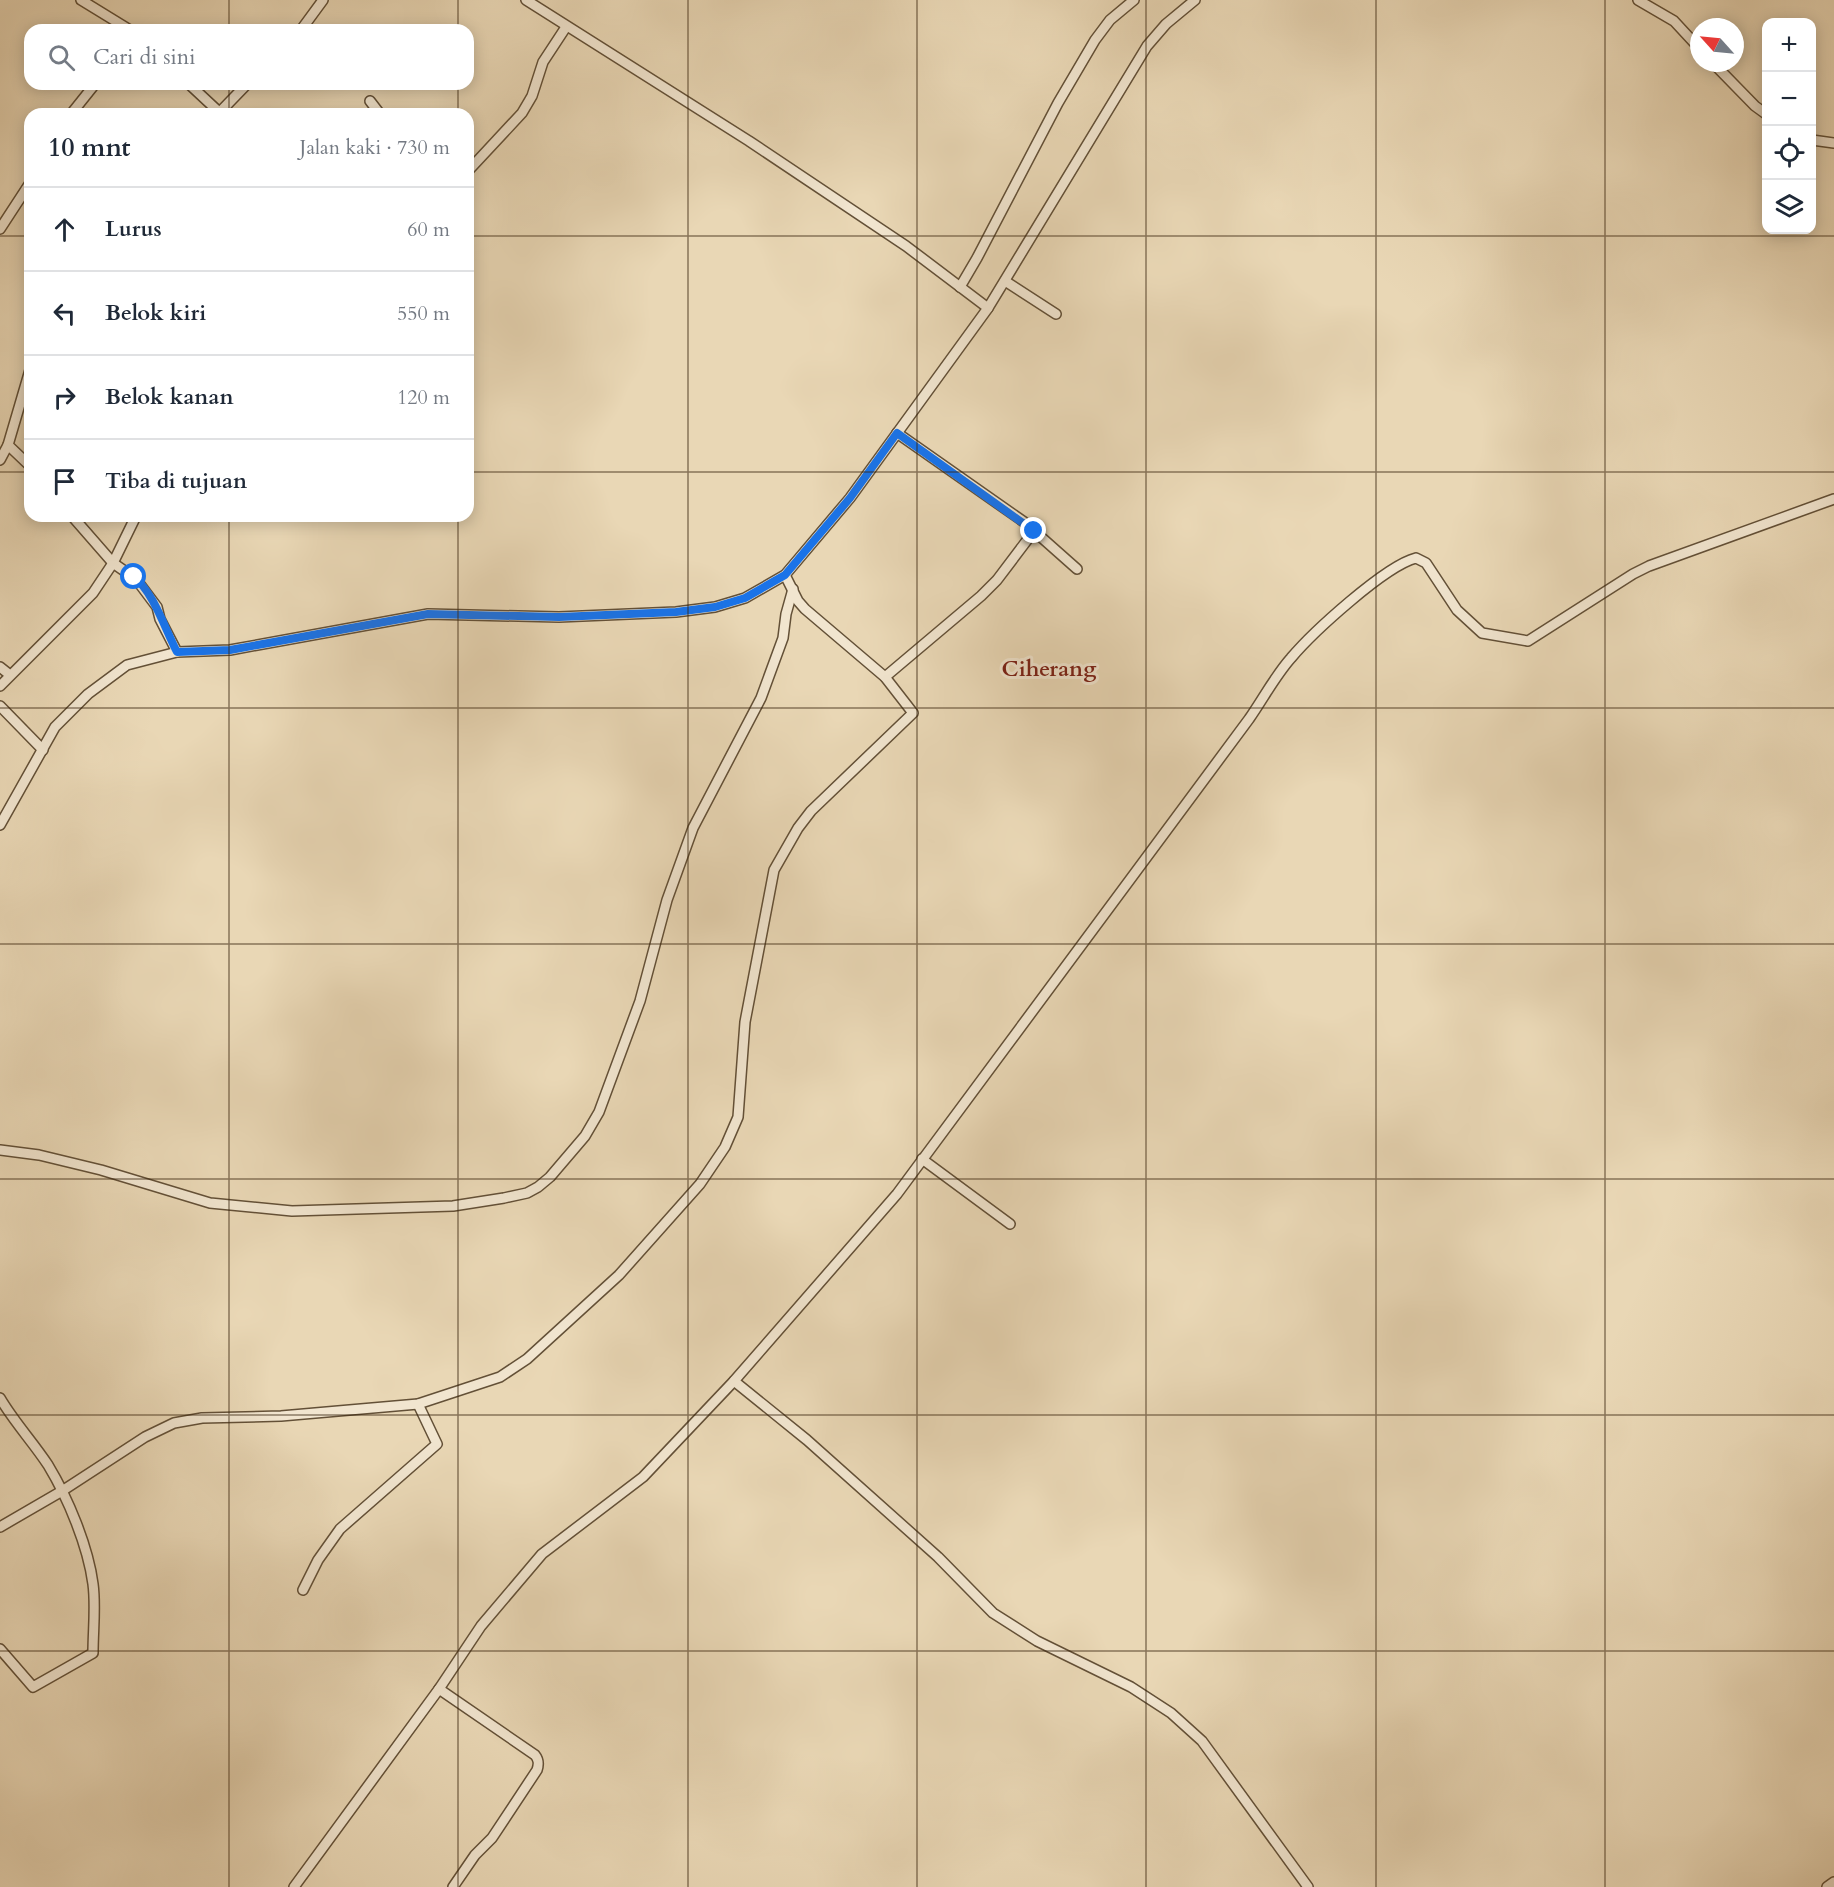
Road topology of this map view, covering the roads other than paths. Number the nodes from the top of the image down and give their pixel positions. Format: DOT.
graph roads {
  1 [pos="81,0"];
  2 [pos="322,0"];
  3 [pos="526,0"];
  4 [pos="1134,0"];
  5 [pos="1195,0"];
  6 [pos="1638,0"];
  7 [pos="122,24"];
  8 [pos="305,24"];
  9 [pos="566,27"];
  10 [pos="1690,38"];
  11 [pos="1722,72"];
  12 [pos="90,90"];
  13 [pos="195,90"];
  14 [pos="241,90"];
  15 [pos="370,101"];
  16 [pos="76,108"];
  17 [pos="213,108"];
  18 [pos="223,108"];
  19 [pos="375,108"];
  20 [pos="1762,111"];
  21 [pos="1816,141"];
  22 [pos="1834,143"];
  23 [pos="474,165"];
  24 [pos="24,192"];
  25 [pos="0,229"];
  26 [pos="1005,281"];
  27 [pos="960,287"];
  28 [pos="988,308"];
  29 [pos="1056,314"];
  30 [pos="24,390"];
  31 [pos="897,433"];
  32 [pos="8,445"];
  33 [pos="0,460"];
  34 [pos="24,460"];
  35 [pos="1834,499"];
  36 [pos="77,522"];
  37 [pos="133,522"];
  38 [pos="1034,531"];
  39 [pos="112,563"];
  40 [pos="1077,569"];
  41 [pos="785,575"];
  42 [pos="793,589"];
  43 [pos="177,652"];
  44 [pos="0,667"];
  45 [pos="10,675"];
  46 [pos="885,677"];
  47 [pos="0,686"];
  48 [pos="0,706"];
  49 [pos="43,750"];
  50 [pos="0,825"];
  51 [pos="0,1150"];
  52 [pos="922,1159"];
  53 [pos="1010,1224"];
  54 [pos="734,1381"];
  55 [pos="0,1398"];
  56 [pos="418,1404"];
  57 [pos="62,1491"];
  58 [pos="0,1527"];
  59 [pos="303,1590"];
  60 [pos="0,1649"];
  61 [pos="439,1689"];
  62 [pos="1834,1882"];
  63 [pos="294,1887"];
  64 [pos="453,1887"];
  65 [pos="1308,1887"];
  66 [pos="1827,1887"];
  1 -- 7 [label="street"];
  2 -- 8 [label="street"];
  3 -- 9 [label="street"];
  4 -- 27 [label="street"];
  5 -- 26 [label="street"];
  6 -- 10 [label="street"];
  9 -- 23 [label="street"];
  9 -- 27 [label="street"];
  11 -- 20 [label="street"];
  12 -- 16 [label="street"];
  13 -- 17 [label="street"];
  14 -- 18 [label="street"];
  15 -- 19 [label="street"];
  21 -- 22 [label="street"];
  24 -- 25 [label="street"];
  26 -- 28 [label="street"];
  26 -- 29 [label="street"];
  27 -- 28 [label="street"];
  28 -- 31 [label="street"];
  30 -- 32 [label="street"];
  31 -- 38 [label="street"];
  31 -- 41 [label="street"];
  32 -- 33 [label="street"];
  32 -- 34 [label="street"];
  35 -- 52 [label="street"];
  36 -- 39 [label="street"];
  37 -- 39 [label="street"];
  38 -- 40 [label="street"];
  38 -- 46 [label="street"];
  39 -- 43 [label="street"];
  39 -- 45 [label="street"];
  41 -- 42 [label="street"];
  41 -- 43 [label="street"];
  42 -- 46 [label="street"];
  42 -- 51 [label="street"];
  43 -- 49 [label="street"];
  44 -- 45 [label="street"];
  45 -- 47 [label="street"];
  46 -- 56 [label="street"];
  48 -- 49 [label="street"];
  49 -- 50 [label="street"];
  52 -- 53 [label="street"];
  52 -- 54 [label="street"];
  54 -- 61 [label="street"];
  54 -- 65 [label="street"];
  55 -- 57 [label="street"];
  56 -- 57 [label="street"];
  56 -- 59 [label="street"];
  57 -- 58 [label="street"];
  57 -- 60 [label="street"];
  61 -- 63 [label="street"];
  61 -- 64 [label="street"];
  62 -- 66 [label="street"];
}
